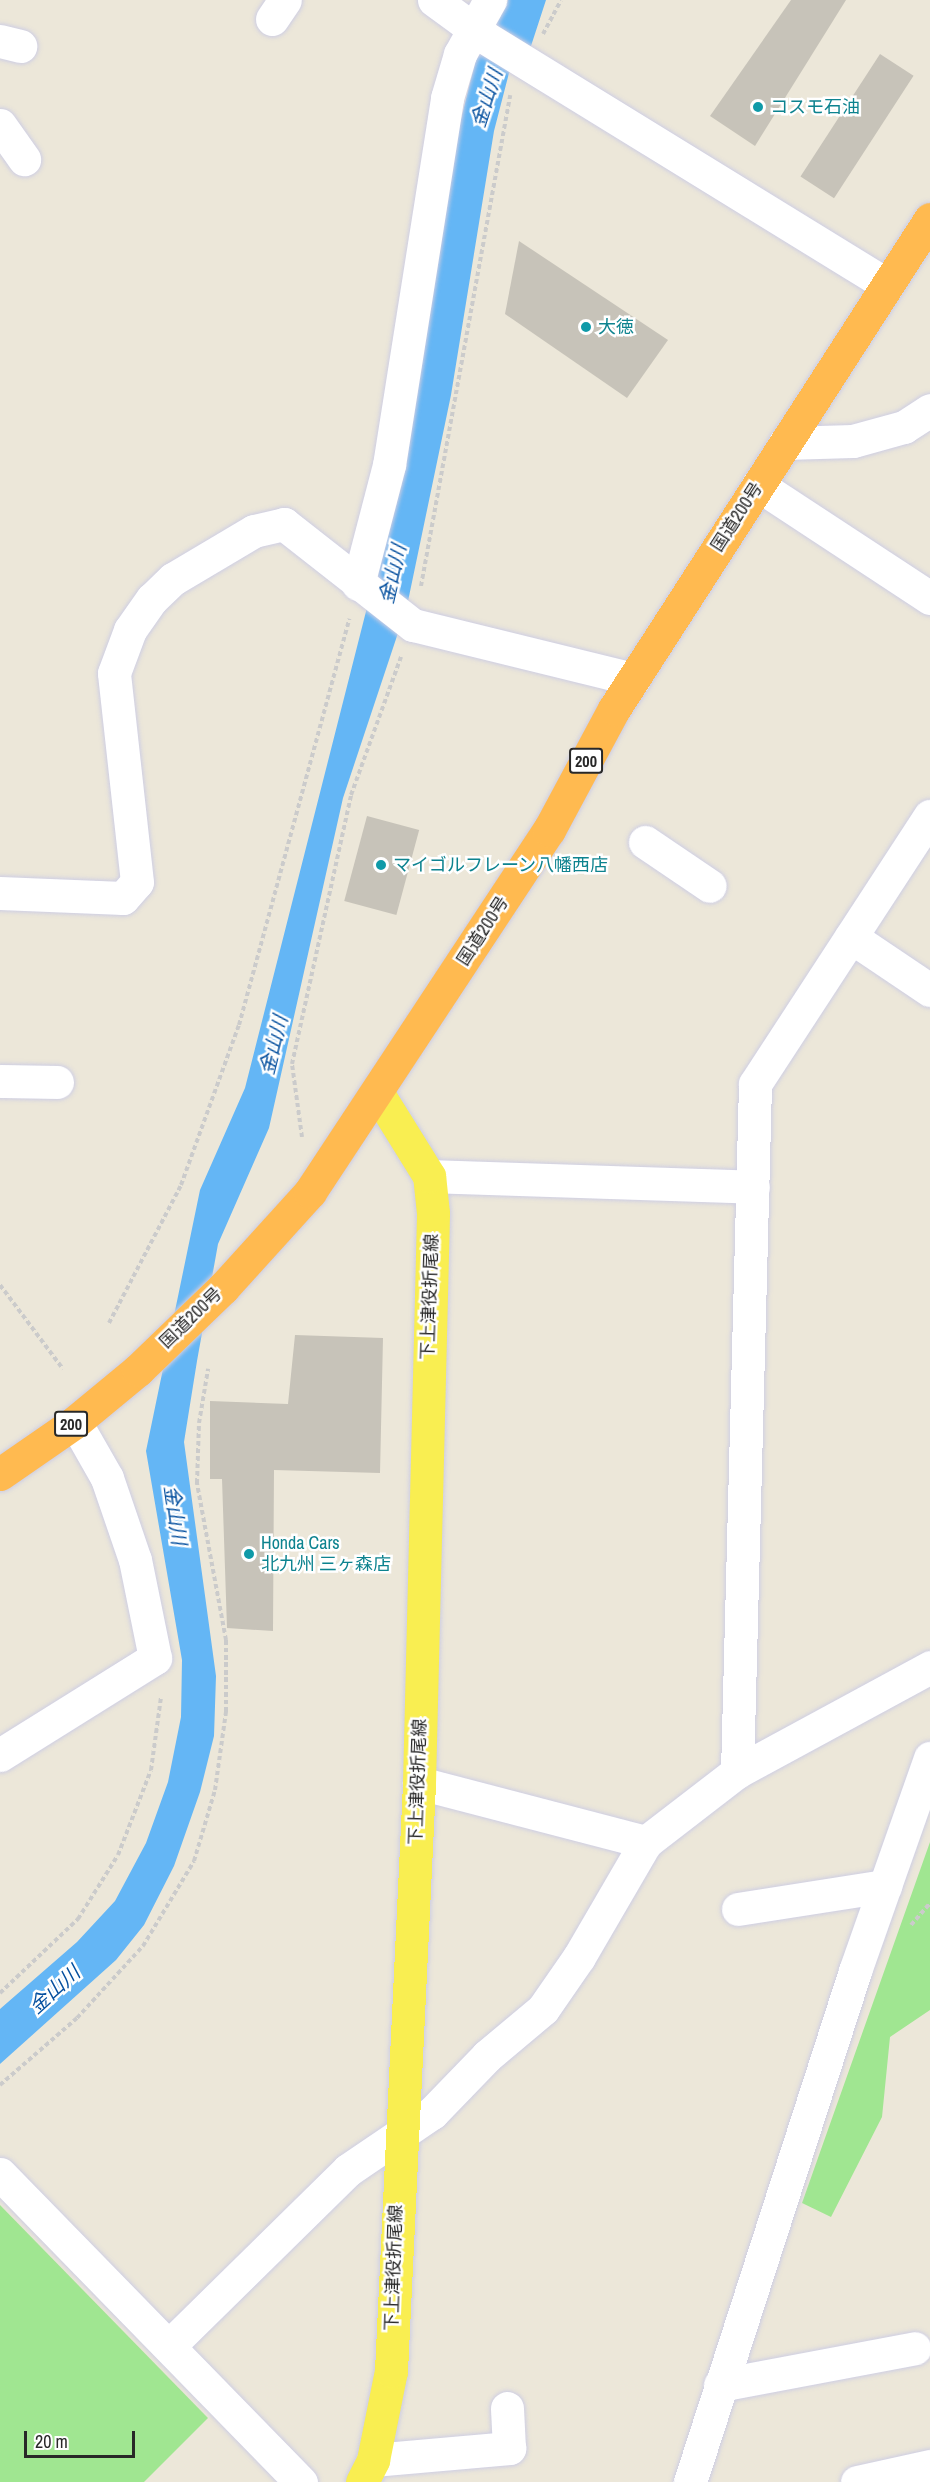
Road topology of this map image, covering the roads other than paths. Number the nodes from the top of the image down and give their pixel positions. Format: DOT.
graph roads {
  1 [pos="434,0"];
  2 [pos="490,0"];
  3 [pos="479,33"];
  4 [pos="0,125"];
  5 [pos="24,159"];
  6 [pos="930,219"];
  7 [pos="886,285"];
  8 [pos="930,410"];
  9 [pos="785,443"];
  10 [pos="758,484"];
  11 [pos="362,587"];
  12 [pos="930,598"];
  13 [pos="633,679"];
  14 [pos="927,829"];
  15 [pos="645,842"];
  16 [pos="710,886"];
  17 [pos="0,893"];
  18 [pos="851,937"];
  19 [pos="930,990"];
  20 [pos="0,1081"];
  21 [pos="57,1082"];
  22 [pos="378,1092"];
  23 [pos="429,1176"];
  24 [pos="753,1187"];
  25 [pos="75,1422"];
  26 [pos="0,1473"];
  27 [pos="930,1667"];
  28 [pos="0,1755"];
  29 [pos="930,1758"];
  30 [pos="737,1772"];
  31 [pos="419,1783"];
  32 [pos="646,1842"];
  33 [pos="885,1886"];
  34 [pos="738,1909"];
  35 [pos="403,2133"];
  36 [pos="0,2174"];
  37 [pos="169,2346"];
  38 [pos="915,2348"];
  39 [pos="720,2385"];
  40 [pos="507,2408"];
  41 [pos="930,2466"];
  42 [pos="367,2471"];
  43 [pos="894,2478"];
  44 [pos="301,2482"];
  45 [pos="690,2482"];
  46 [pos="857,2482"];
  1 -- 3 [label="street"];
  2 -- 3 [label="street"];
  3 -- 7 [label="street"];
  3 -- 11 [label="street"];
  4 -- 5 [label="street"];
  6 -- 7 [label="highway, 国道200号 / 200"];
  7 -- 9 [label="highway, 国道200号 / 200"];
  8 -- 9 [label="street"];
  9 -- 10 [label="highway, 国道200号 / 200"];
  10 -- 12 [label="street"];
  10 -- 13 [label="highway, 国道200号 / 200"];
  11 -- 13 [label="street"];
  11 -- 17 [label="street"];
  13 -- 22 [label="highway, 国道200号 / 200"];
  14 -- 18 [label="street"];
  15 -- 16 [label="street"];
  18 -- 19 [label="street"];
  18 -- 24 [label="street"];
  20 -- 21 [label="street"];
  22 -- 23 [label="main road, 下上津役折尾線"];
  22 -- 25 [label="highway, 国道200号 / 200"];
  23 -- 24 [label="street"];
  23 -- 31 [label="main road, 下上津役折尾線"];
  24 -- 30 [label="street"];
  25 -- 26 [label="highway, 国道200号 / 200"];
  25 -- 28 [label="street"];
  27 -- 30 [label="street"];
  29 -- 33 [label="street"];
  30 -- 32 [label="street"];
  31 -- 32 [label="street"];
  31 -- 35 [label="main road, 下上津役折尾線"];
  32 -- 35 [label="street"];
  33 -- 34 [label="street"];
  33 -- 39 [label="street"];
  35 -- 37 [label="street"];
  35 -- 42 [label="main road, 下上津役折尾線"];
  36 -- 37 [label="street"];
  37 -- 44 [label="street"];
  38 -- 39 [label="street"];
  39 -- 45 [label="street"];
  40 -- 42 [label="street"];
  41 -- 43 [label="street"];
  43 -- 46 [label="street"];
}
